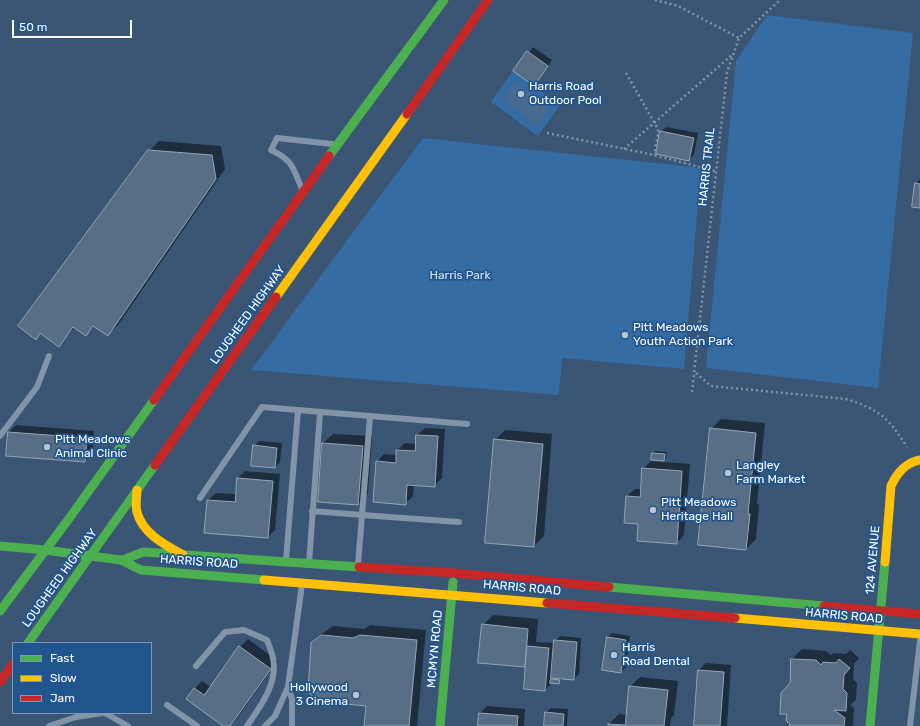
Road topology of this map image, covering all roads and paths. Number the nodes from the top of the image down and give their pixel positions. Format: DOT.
graph roads {
  1 [pos="444,0"];
  2 [pos="488,0"];
  3 [pos="655,0"];
  4 [pos="780,0"];
  5 [pos="739,38"];
  6 [pos="733,54"];
  7 [pos="626,73"];
  8 [pos="655,123"];
  9 [pos="547,133"];
  10 [pos="338,144"];
  11 [pos="624,149"];
  12 [pos="654,155"];
  13 [pos="716,171"];
  14 [pos="303,192"];
  15 [pos="49,356"];
  16 [pos="695,372"];
  17 [pos="692,392"];
  18 [pos="298,410"];
  19 [pos="320,413"];
  20 [pos="370,417"];
  21 [pos="467,424"];
  22 [pos="0,436"];
  23 [pos="918,460"];
  24 [pos="138,490"];
  25 [pos="200,498"];
  26 [pos="312,511"];
  27 [pos="362,515"];
  28 [pos="459,522"];
  29 [pos="0,546"];
  30 [pos="45,550"];
  31 [pos="91,555"];
  32 [pos="183,555"];
  33 [pos="123,560"];
  34 [pos="286,562"];
  35 [pos="309,564"];
  36 [pos="358,567"];
  37 [pos="454,574"];
  38 [pos="302,582"];
  39 [pos="452,594"];
  40 [pos="880,610"];
  41 [pos="0,611"];
  42 [pos="920,614"];
  43 [pos="879,631"];
  44 [pos="920,634"];
  45 [pos="920,640"];
  46 [pos="29,642"];
  47 [pos="12,665"];
  48 [pos="196,666"];
  49 [pos="918,669"];
  50 [pos="0,682"];
  51 [pos="288,687"];
  52 [pos="167,705"];
  53 [pos="96,714"];
  54 [pos="107,714"];
  55 [pos="49,726"];
  56 [pos="128,726"];
  57 [pos="197,726"];
  58 [pos="247,726"];
  59 [pos="265,726"];
  60 [pos="292,726"];
  61 [pos="440,726"];
  62 [pos="870,726"];
  63 [pos="910,726"];
  1 -- 10 [label="main road"];
  2 -- 24 [label="main road, LOUGHEED HIGHWAY"];
  3 -- 5 [label="path"];
  4 -- 5 [label="path"];
  5 -- 6 [label="path, HARRIS TRAIL"];
  6 -- 8 [label="path"];
  6 -- 13 [label="path, HARRIS TRAIL"];
  7 -- 8 [label="path"];
  8 -- 11 [label="path"];
  8 -- 12 [label="path"];
  9 -- 11 [label="path"];
  10 -- 14 [label="main road"];
  10 -- 14 [label="lane"];
  11 -- 12 [label="path"];
  12 -- 13 [label="path"];
  13 -- 16 [label="path, HARRIS TRAIL"];
  14 -- 30 [label="main road"];
  15 -- 22 [label="lane"];
  16 -- 17 [label="path, HARRIS TRAIL"];
  16 -- 23 [label="path"];
  18 -- 19 [label="lane"];
  18 -- 25 [label="lane"];
  18 -- 34 [label="lane"];
  19 -- 20 [label="lane"];
  19 -- 26 [label="lane"];
  20 -- 21 [label="lane"];
  20 -- 27 [label="lane"];
  23 -- 40 [label="main road, 124 AVENUE"];
  24 -- 31 [label="main road, LOUGHEED HIGHWAY"];
  24 -- 32 [label="main road"];
  26 -- 27 [label="lane"];
  26 -- 35 [label="lane"];
  27 -- 28 [label="lane"];
  27 -- 36 [label="lane"];
  29 -- 30 [label="main road, HARRIS ROAD"];
  30 -- 31 [label="main road, HARRIS ROAD"];
  30 -- 41 [label="main road"];
  31 -- 33 [label="main road, HARRIS ROAD"];
  31 -- 46 [label="main road, LOUGHEED HIGHWAY"];
  32 -- 33 [label="main road, HARRIS ROAD"];
  32 -- 34 [label="main road, HARRIS ROAD"];
  33 -- 38 [label="main road, HARRIS ROAD"];
  34 -- 35 [label="main road, HARRIS ROAD"];
  35 -- 36 [label="main road, HARRIS ROAD"];
  36 -- 37 [label="main road, HARRIS ROAD"];
  37 -- 39 [label="main road, MCMYN ROAD"];
  37 -- 40 [label="main road, HARRIS ROAD"];
  38 -- 39 [label="main road, HARRIS ROAD"];
  38 -- 51 [label="lane"];
  39 -- 43 [label="main road, HARRIS ROAD"];
  39 -- 61 [label="main road, MCMYN ROAD"];
  40 -- 42 [label="main road, HARRIS ROAD"];
  40 -- 43 [label="main road, 124 AVENUE"];
  43 -- 44 [label="main road, HARRIS ROAD"];
  43 -- 62 [label="main road, 124 AVENUE"];
  45 -- 49 [label="lane"];
  47 -- 50 [label="main road"];
  48 -- 58 [label="lane"];
  49 -- 63 [label="lane"];
  51 -- 59 [label="lane"];
  51 -- 60 [label="lane"];
  52 -- 57 [label="lane"];
  53 -- 55 [label="lane"];
  54 -- 56 [label="lane"];
}
